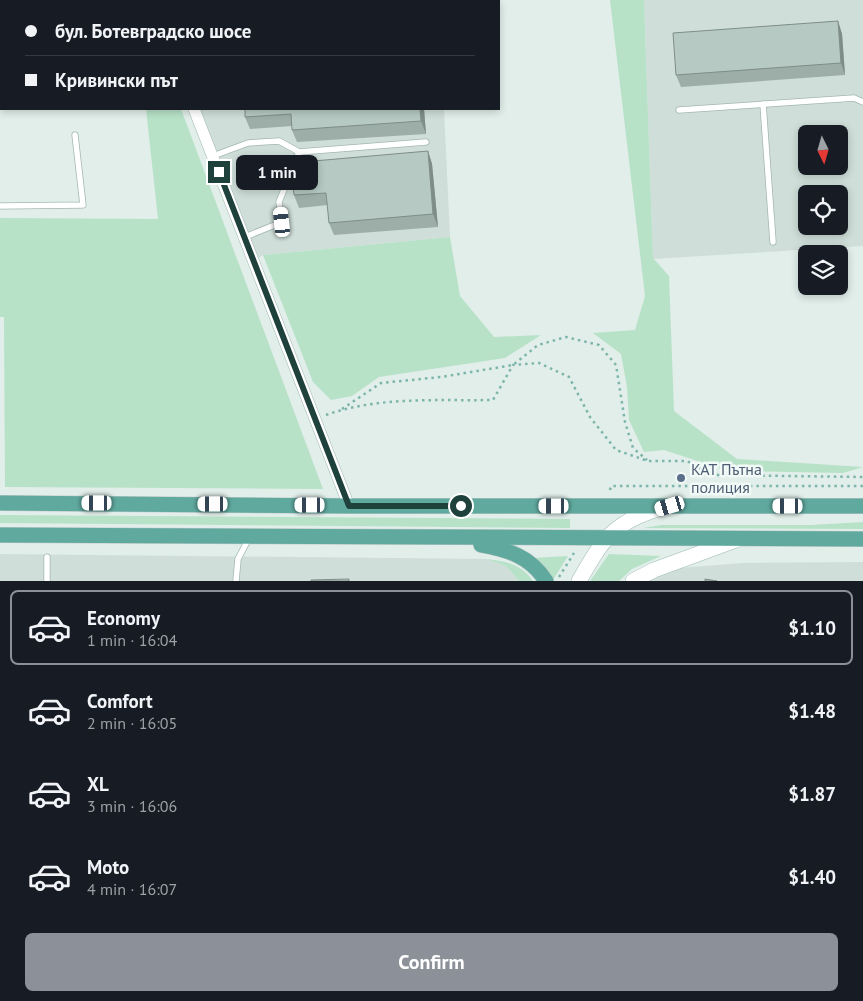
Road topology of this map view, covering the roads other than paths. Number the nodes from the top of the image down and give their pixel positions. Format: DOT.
graph roads {
  1 [pos="863,102"];
  2 [pos="763,104"];
  3 [pos="194,110"];
  4 [pos="679,110"];
  5 [pos="75,135"];
  6 [pos="426,142"];
  7 [pos="299,152"];
  8 [pos="213,156"];
  9 [pos="0,206"];
  10 [pos="245,237"];
  11 [pos="773,242"];
  12 [pos="0,502"];
  13 [pos="349,506"];
  14 [pos="670,506"];
  15 [pos="863,506"];
  16 [pos="0,535"];
  17 [pos="249,537"];
  18 [pos="447,538"];
  19 [pos="606,538"];
  20 [pos="742,538"];
  21 [pos="863,539"];
  22 [pos="47,557"];
  23 [pos="47,581"];
  24 [pos="236,581"];
  25 [pos="546,581"];
  26 [pos="579,581"];
  27 [pos="633,581"];
  1 -- 2 [label="lane"];
  2 -- 4 [label="lane"];
  2 -- 11 [label="lane"];
  3 -- 8 [label="street"];
  5 -- 9 [label="lane"];
  6 -- 7 [label="lane"];
  7 -- 8 [label="lane"];
  7 -- 10 [label="lane"];
  8 -- 10 [label="street"];
  10 -- 13 [label="street"];
  12 -- 13 [label="main road"];
  13 -- 14 [label="main road"];
  14 -- 15 [label="main road"];
  14 -- 19 [label="main road"];
  16 -- 17 [label="main road"];
  17 -- 18 [label="main road"];
  17 -- 24 [label="lane"];
  18 -- 19 [label="main road"];
  18 -- 25 [label="main road"];
  19 -- 20 [label="main road"];
  19 -- 26 [label="main road"];
  20 -- 21 [label="main road"];
  20 -- 27 [label="main road"];
  22 -- 23 [label="lane"];
}
